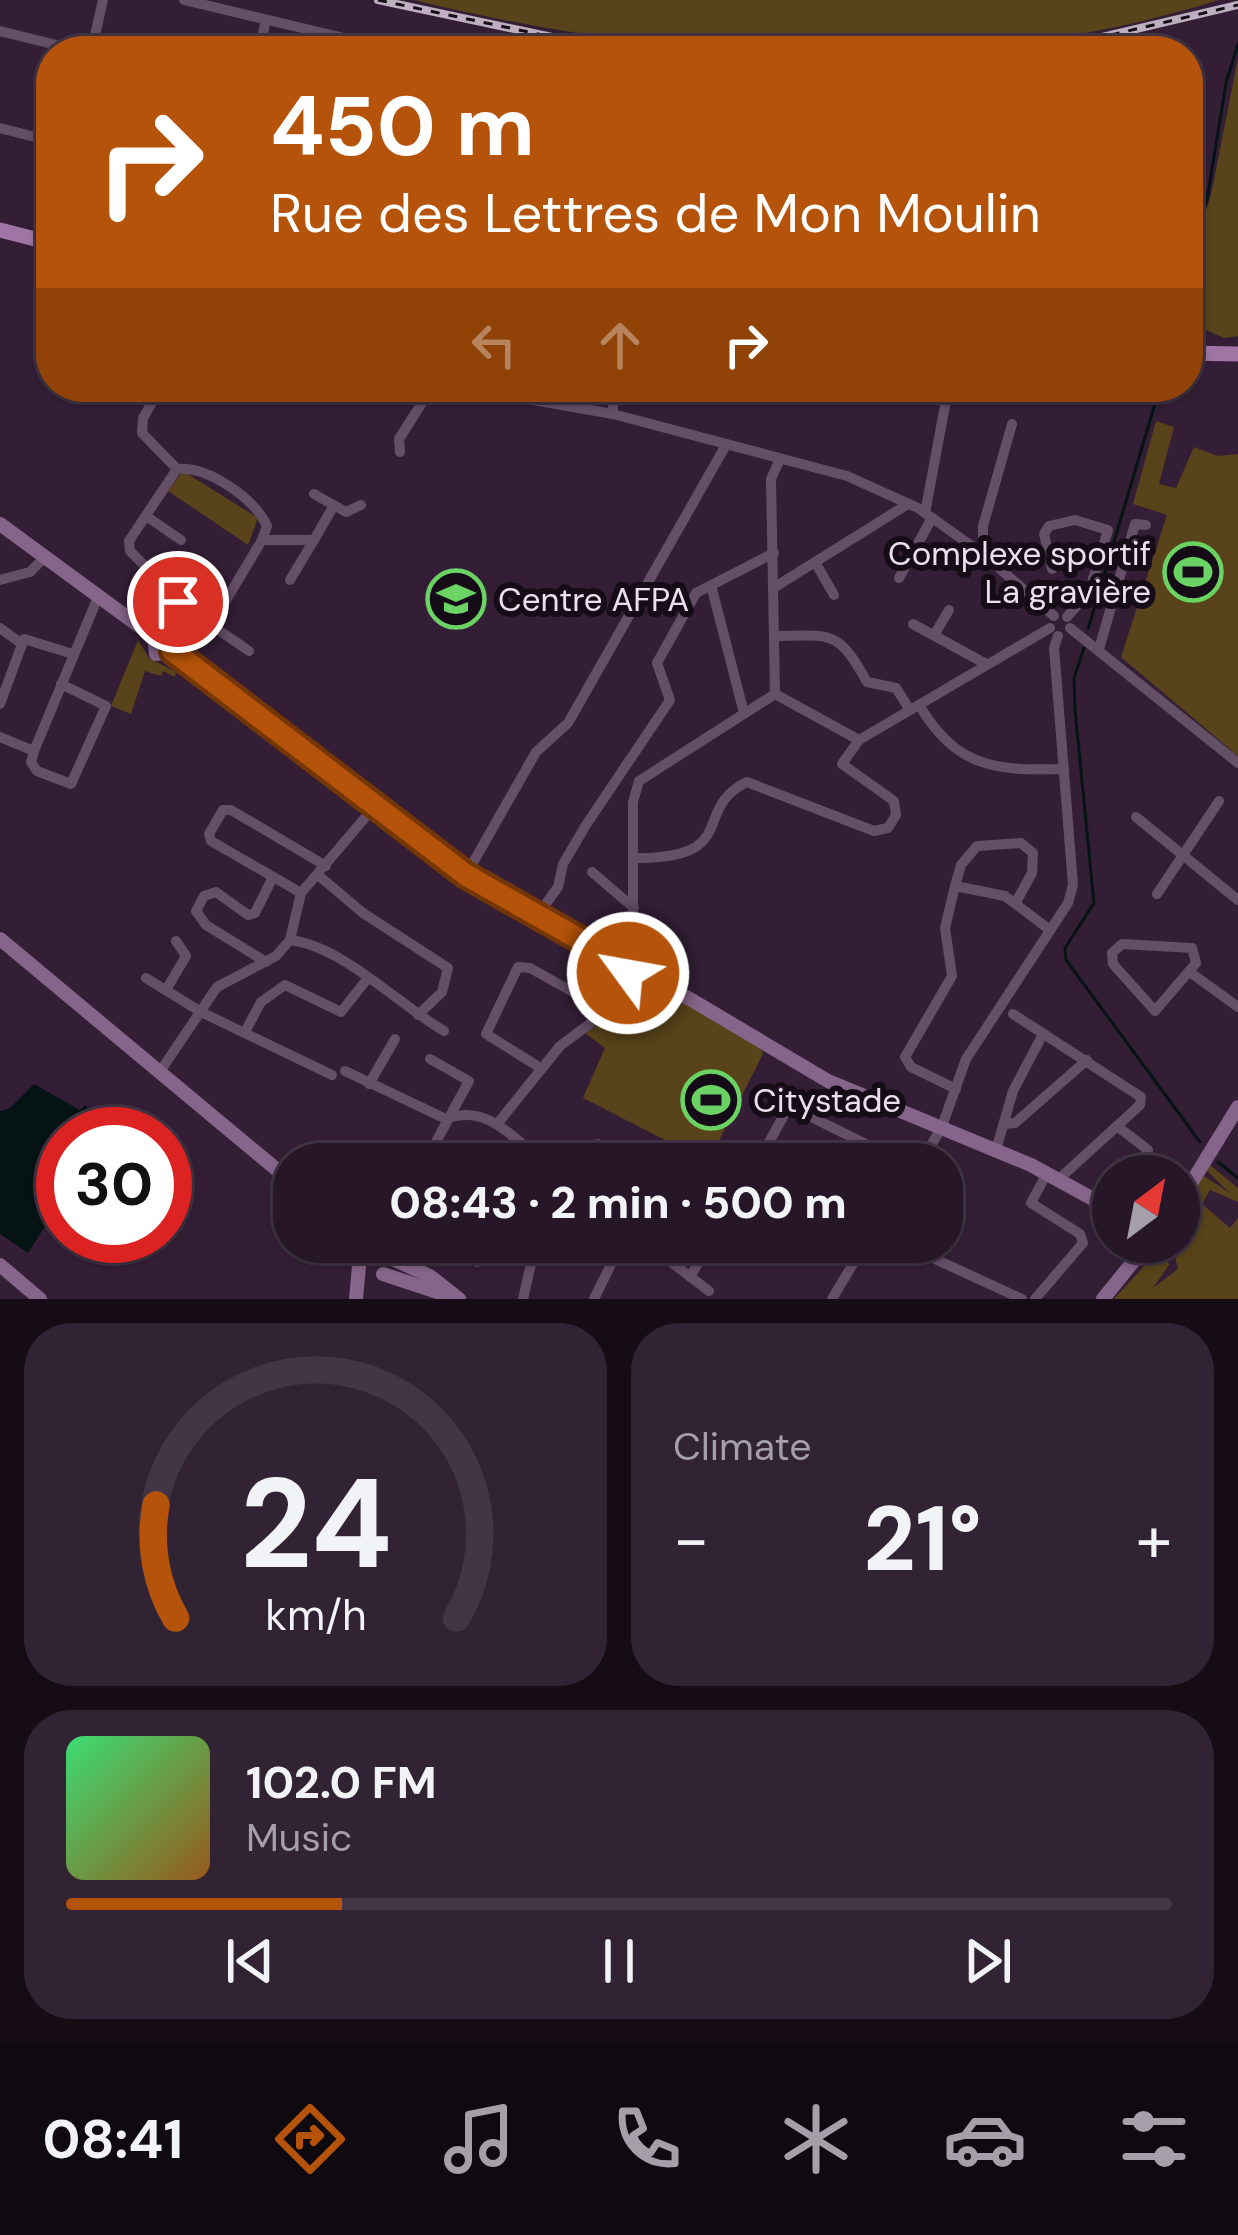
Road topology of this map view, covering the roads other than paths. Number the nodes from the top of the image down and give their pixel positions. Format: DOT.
graph roads {
  1 [pos="103,0"];
  2 [pos="184,0"];
  3 [pos="266,20"];
  4 [pos="0,31"];
  5 [pos="92,36"];
  6 [pos="262,36"];
  7 [pos="335,36"];
  8 [pos="36,38"];
  9 [pos="0,128"];
  10 [pos="36,138"];
  11 [pos="0,230"];
  12 [pos="36,239"];
  13 [pos="1236,349"];
  14 [pos="1203,352"];
  15 [pos="155,402"];
  16 [pos="423,402"];
  17 [pos="545,402"];
  18 [pos="614,402"];
  19 [pos="946,402"];
  20 [pos="614,414"];
  21 [pos="1012,424"];
  22 [pos="726,445"];
  23 [pos="400,452"];
  24 [pos="780,459"];
  25 [pos="177,469"];
  26 [pos="314,494"];
  27 [pos="908,504"];
  28 [pos="361,505"];
  29 [pos="333,508"];
  30 [pos="146,516"];
  31 [pos="928,516"];
  32 [pos="0,524"];
  33 [pos="1146,525"];
  34 [pos="181,540"];
  35 [pos="262,540"];
  36 [pos="314,540"];
  37 [pos="774,553"];
  38 [pos="982,554"];
  39 [pos="44,558"];
  40 [pos="815,562"];
  41 [pos="1052,568"];
  42 [pos="899,578"];
  43 [pos="0,580"];
  44 [pos="290,580"];
  45 [pos="775,587"];
  46 [pos="712,589"];
  47 [pos="834,596"];
  48 [pos="98,597"];
  49 [pos="949,610"];
  50 [pos="204,620"];
  51 [pos="913,624"];
  52 [pos="1060,625"];
  53 [pos="0,628"];
  54 [pos="934,635"];
  55 [pos="775,636"];
  56 [pos="166,640"];
  57 [pos="22,644"];
  58 [pos="1099,649"];
  59 [pos="249,651"];
  60 [pos="73,654"];
  61 [pos="986,664"];
  62 [pos="61,684"];
  63 [pos="775,694"];
  64 [pos="0,704"];
  65 [pos="914,707"];
  66 [pos="744,712"];
  67 [pos="0,736"];
  68 [pos="859,740"];
  69 [pos="34,751"];
  70 [pos="631,754"];
  71 [pos="1238,763"];
  72 [pos="1064,769"];
  73 [pos="648,771"];
  74 [pos="369,801"];
  75 [pos="1219,801"];
  76 [pos="1136,817"];
  77 [pos="1184,856"];
  78 [pos="633,858"];
  79 [pos="322,871"];
  80 [pos="592,872"];
  81 [pos="466,875"];
  82 [pos="273,877"];
  83 [pos="955,886"];
  84 [pos="302,893"];
  85 [pos="1157,894"];
  86 [pos="1238,900"];
  87 [pos="1016,902"];
  88 [pos="634,908"];
  89 [pos="535,919"];
  90 [pos="1051,930"];
  91 [pos="0,939"];
  92 [pos="290,940"];
  93 [pos="176,941"];
  94 [pos="266,962"];
  95 [pos="630,968"];
  96 [pos="1191,973"];
  97 [pos="146,978"];
  98 [pos="368,978"];
  99 [pos="166,990"];
  100 [pos="1238,1007"];
  101 [pos="607,1011"];
  102 [pos="201,1012"];
  103 [pos="1013,1014"];
  104 [pos="418,1015"];
  105 [pos="444,1031"];
  106 [pos="245,1032"];
  107 [pos="1042,1034"];
  108 [pos="395,1039"];
  109 [pos="430,1059"];
  110 [pos="1087,1060"];
  111 [pos="539,1067"];
  112 [pos="159,1073"];
  113 [pos="369,1084"];
  114 [pos="956,1089"];
  115 [pos="1238,1107"];
  116 [pos="453,1116"];
  117 [pos="1238,1119"];
  118 [pos="498,1123"];
  119 [pos="1005,1124"];
  120 [pos="1117,1126"];
  121 [pos="941,1129"];
  122 [pos="436,1143"];
  123 [pos="521,1143"];
  124 [pos="769,1143"];
  125 [pos="864,1143"];
  126 [pos="932,1143"];
  127 [pos="996,1150"];
  128 [pos="1145,1155"];
  129 [pos="1206,1157"];
  130 [pos="273,1167"];
  131 [pos="1200,1167"];
  132 [pos="1053,1176"];
  133 [pos="1092,1198"];
  134 [pos="356,1263"];
  135 [pos="368,1263"];
  136 [pos="387,1263"];
  137 [pos="403,1263"];
  138 [pos="532,1263"];
  139 [pos="612,1263"];
  140 [pos="672,1263"];
  141 [pos="698,1263"];
  142 [pos="853,1263"];
  143 [pos="944,1263"];
  144 [pos="1131,1263"];
  145 [pos="0,1265"];
  146 [pos="382,1274"];
  147 [pos="690,1277"];
  148 [pos="709,1291"];
  149 [pos="40,1299"];
  150 [pos="358,1299"];
  151 [pos="456,1299"];
  152 [pos="524,1299"];
  153 [pos="594,1299"];
  154 [pos="832,1299"];
  155 [pos="1022,1299"];
  156 [pos="1035,1299"];
  157 [pos="1103,1299"];
  1 -- 5 [label="street"];
  2 -- 3 [label="street"];
  3 -- 6 [label="street"];
  3 -- 7 [label="street"];
  4 -- 8 [label="street"];
  9 -- 10 [label="street"];
  11 -- 12 [label="main road"];
  13 -- 14 [label="main road"];
  15 -- 25 [label="street"];
  16 -- 23 [label="street"];
  17 -- 20 [label="street"];
  18 -- 20 [label="street"];
  19 -- 31 [label="street"];
  20 -- 22 [label="street"];
  21 -- 38 [label="street"];
  22 -- 24 [label="street"];
  22 -- 81 [label="street"];
  24 -- 27 [label="street"];
  24 -- 37 [label="street"];
  25 -- 30 [label="street"];
  25 -- 35 [label="street"];
  26 -- 29 [label="street"];
  27 -- 31 [label="street"];
  27 -- 40 [label="street"];
  28 -- 29 [label="street"];
  29 -- 36 [label="street"];
  30 -- 34 [label="street"];
  30 -- 56 [label="street"];
  31 -- 38 [label="street"];
  31 -- 42 [label="street"];
  32 -- 39 [label="street"];
  33 -- 58 [label="street"];
  35 -- 36 [label="street"];
  35 -- 50 [label="street"];
  36 -- 44 [label="street"];
  37 -- 45 [label="street"];
  37 -- 46 [label="street"];
  38 -- 52 [label="street"];
  39 -- 43 [label="street"];
  39 -- 48 [label="street"];
  40 -- 45 [label="street"];
  40 -- 47 [label="street"];
  41 -- 52 [label="street"];
  45 -- 55 [label="street"];
  46 -- 66 [label="street"];
  46 -- 70 [label="street"];
  48 -- 56 [label="street"];
  48 -- 60 [label="street"];
  49 -- 54 [label="street"];
  50 -- 56 [label="street"];
  50 -- 59 [label="street"];
  51 -- 54 [label="street"];
  52 -- 58 [label="street"];
  52 -- 61 [label="street"];
  52 -- 72 [label="street"];
  53 -- 57 [label="street"];
  54 -- 61 [label="street"];
  55 -- 63 [label="street"];
  55 -- 65 [label="street"];
  56 -- 74 [label="street"];
  57 -- 60 [label="street"];
  57 -- 64 [label="street"];
  58 -- 71 [label="street"];
  60 -- 62 [label="street"];
  61 -- 65 [label="street"];
  62 -- 69 [label="street"];
  62 -- 69 [label="street"];
  63 -- 66 [label="street"];
  63 -- 68 [label="street"];
  65 -- 68 [label="street"];
  65 -- 72 [label="street"];
  66 -- 73 [label="street"];
  67 -- 69 [label="street"];
  68 -- 78 [label="street"];
  70 -- 73 [label="street"];
  70 -- 89 [label="street"];
  72 -- 90 [label="street"];
  73 -- 78 [label="street"];
  74 -- 79 [label="street"];
  74 -- 81 [label="street"];
  75 -- 77 [label="street"];
  76 -- 77 [label="street"];
  77 -- 85 [label="street"];
  77 -- 86 [label="street"];
  78 -- 88 [label="street"];
  79 -- 82 [label="street"];
  79 -- 84 [label="street"];
  79 -- 104 [label="street"];
  80 -- 88 [label="street"];
  81 -- 89 [label="street"];
  82 -- 84 [label="street"];
  82 -- 94 [label="street"];
  83 -- 87 [label="street"];
  83 -- 87 [label="street"];
  83 -- 114 [label="street"];
  84 -- 92 [label="street"];
  87 -- 90 [label="street"];
  88 -- 95 [label="street"];
  89 -- 95 [label="street"];
  90 -- 114 [label="street"];
  91 -- 112 [label="street"];
  92 -- 94 [label="street"];
  92 -- 98 [label="street"];
  93 -- 99 [label="street"];
  94 -- 102 [label="street"];
  95 -- 101 [label="street"];
  95 -- 121 [label="street"];
  96 -- 96 [label="street"];
  96 -- 100 [label="street"];
  97 -- 99 [label="street"];
  98 -- 104 [label="street"];
  98 -- 106 [label="street"];
  99 -- 102 [label="street"];
  101 -- 111 [label="street"];
  101 -- 111 [label="street"];
  102 -- 106 [label="street"];
  102 -- 112 [label="street"];
  103 -- 107 [label="street"];
  104 -- 105 [label="street"];
  106 -- 113 [label="street"];
  107 -- 110 [label="street"];
  107 -- 119 [label="street"];
  108 -- 113 [label="street"];
  109 -- 116 [label="street"];
  110 -- 119 [label="street"];
  110 -- 120 [label="street"];
  111 -- 118 [label="street"];
  112 -- 130 [label="street"];
  113 -- 116 [label="street"];
  114 -- 121 [label="street"];
  115 -- 129 [label="street"];
  116 -- 118 [label="street"];
  116 -- 122 [label="street"];
  117 -- 129 [label="street"];
  118 -- 123 [label="street"];
  119 -- 127 [label="street"];
  120 -- 128 [label="street"];
  120 -- 132 [label="street"];
  121 -- 126 [label="street"];
  121 -- 127 [label="street"];
  124 -- 125 [label="street"];
  127 -- 132 [label="street"];
  129 -- 131 [label="street"];
  132 -- 133 [label="street"];
  132 -- 156 [label="street"];
  134 -- 150 [label="street"];
  135 -- 146 [label="street"];
  136 -- 146 [label="street"];
  137 -- 151 [label="street"];
  138 -- 152 [label="street"];
  139 -- 153 [label="street"];
  140 -- 147 [label="street"];
  141 -- 147 [label="street"];
  142 -- 154 [label="street"];
  143 -- 155 [label="street"];
  144 -- 157 [label="street"];
  145 -- 149 [label="street"];
  146 -- 150 [label="street"];
  146 -- 151 [label="street"];
  147 -- 148 [label="street"];
}
